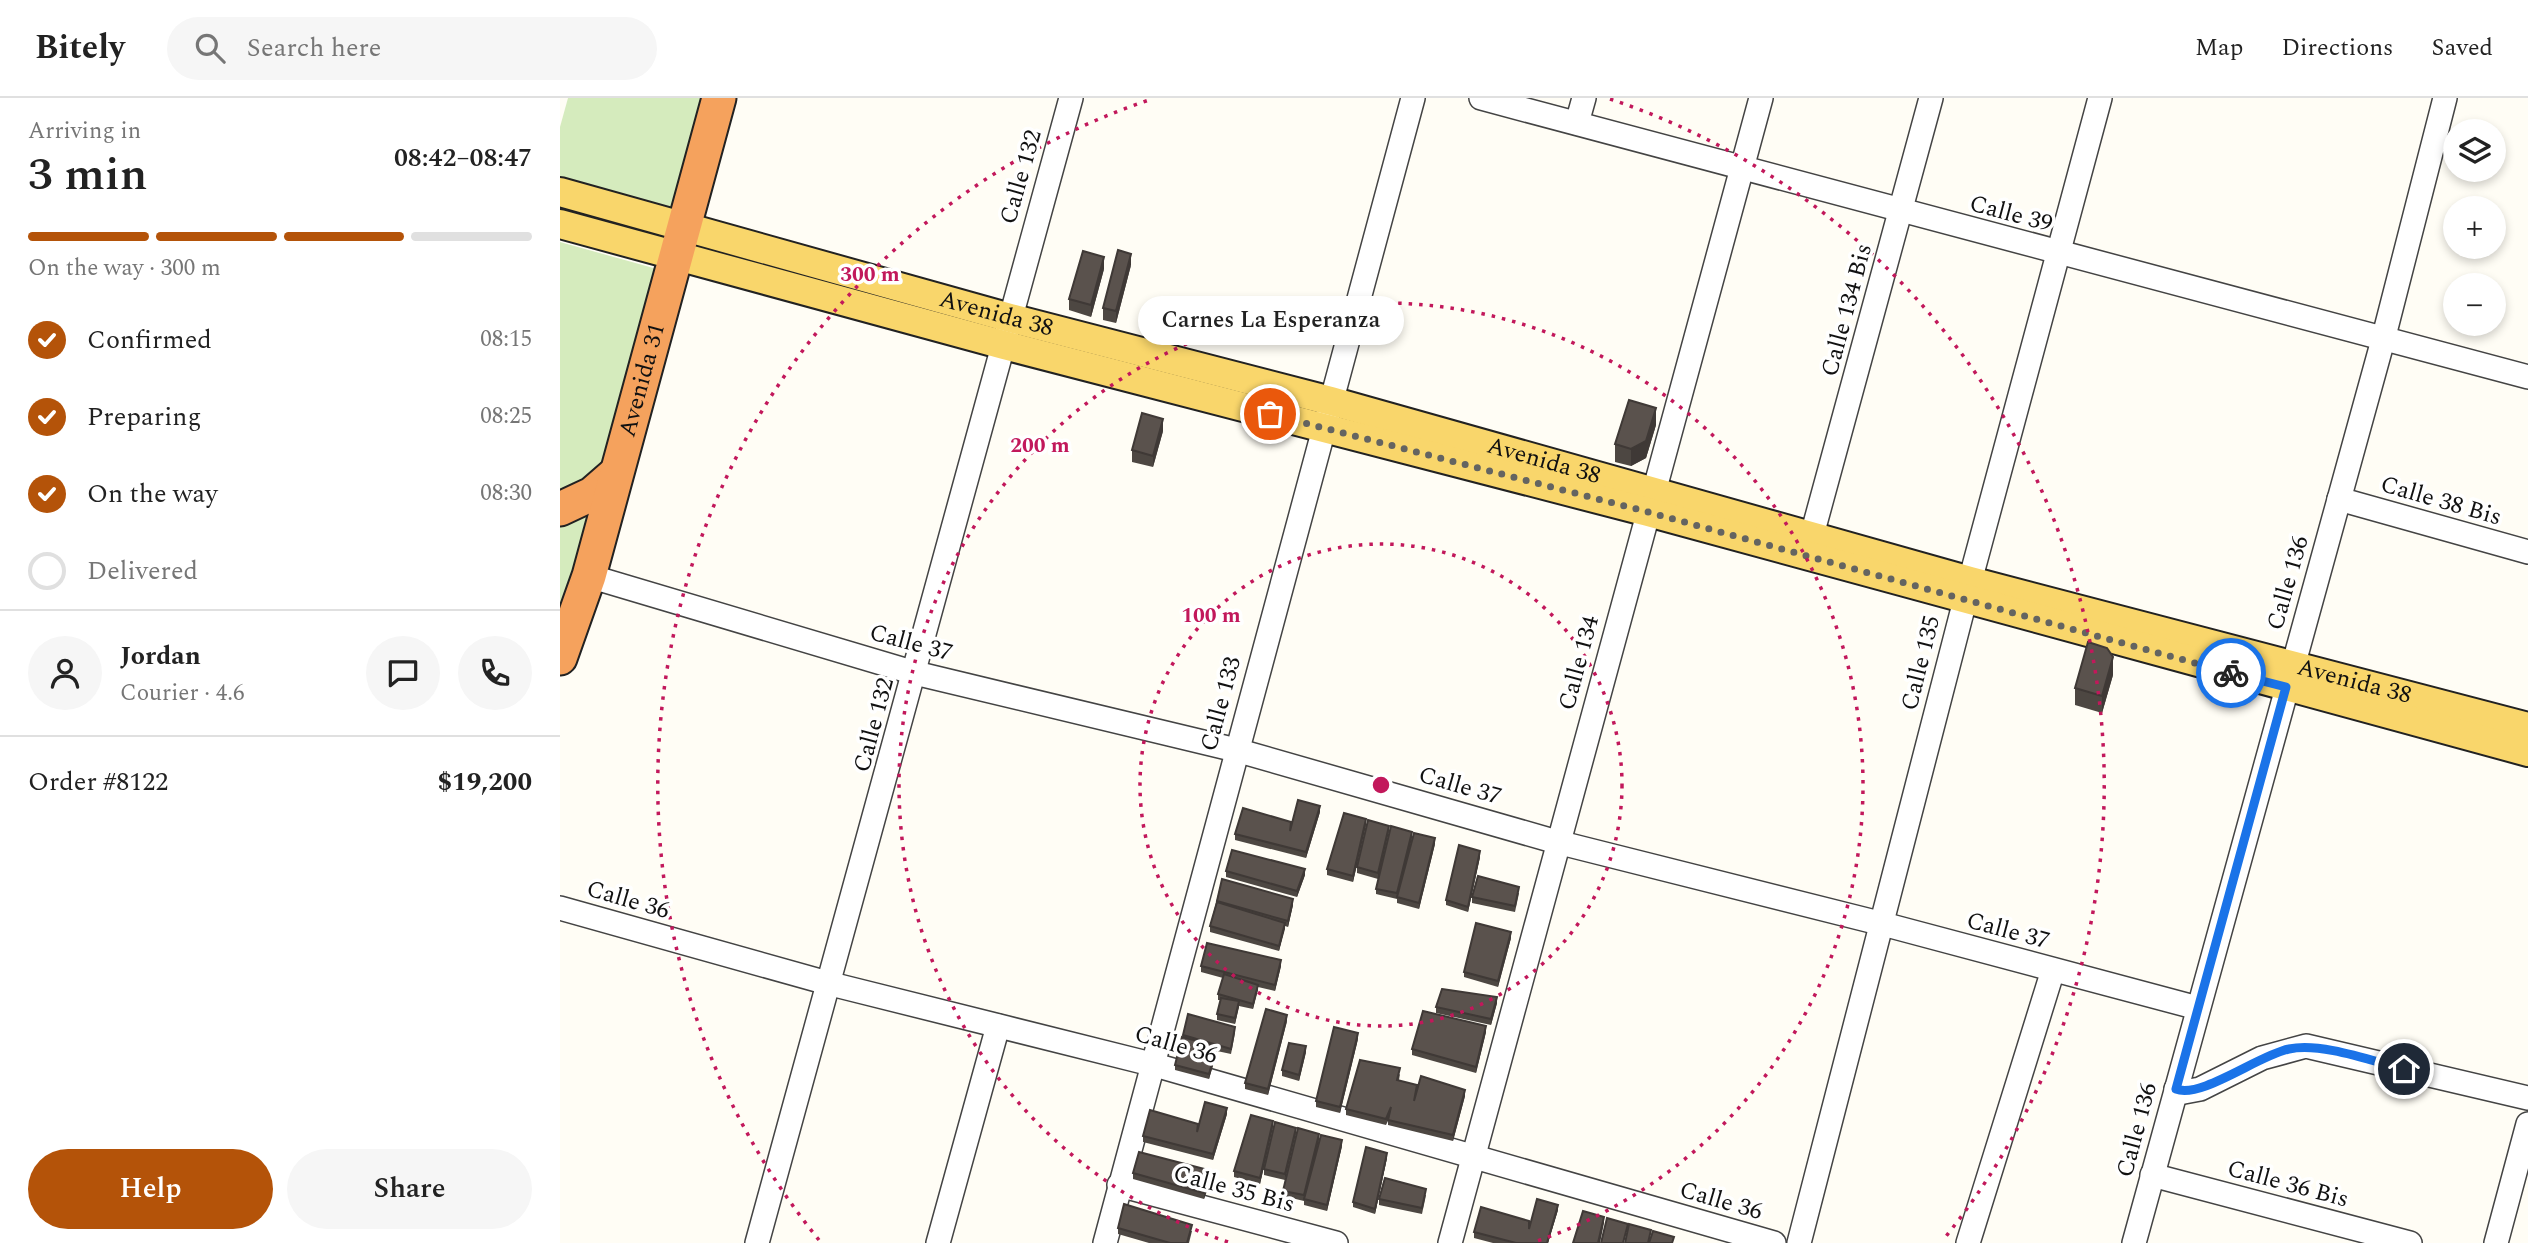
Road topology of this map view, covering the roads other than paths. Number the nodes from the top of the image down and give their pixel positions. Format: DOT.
graph roads {
  1 [pos="719,98"];
  2 [pos="1071,98"];
  3 [pos="1413,98"];
  4 [pos="1481,98"];
  5 [pos="1584,98"];
  6 [pos="1761,98"];
  7 [pos="1931,98"];
  8 [pos="2100,98"];
  9 [pos="2445,98"];
  10 [pos="1577,123"];
  11 [pos="1742,169"];
  12 [pos="560,192"];
  13 [pos="1901,211"];
  14 [pos="560,224"];
  15 [pos="680,240"];
  16 [pos="2059,254"];
  17 [pos="1007,331"];
  18 [pos="2384,340"];
  19 [pos="2528,377"];
  20 [pos="1327,414"];
  21 [pos="615,474"];
  22 [pos="2339,499"];
  23 [pos="1650,501"];
  24 [pos="560,509"];
  25 [pos="1812,535"];
  26 [pos="2528,552"];
  27 [pos="589,576"];
  28 [pos="1967,590"];
  29 [pos="560,658"];
  30 [pos="915,673"];
  31 [pos="2289,676"];
  32 [pos="2528,727"];
  33 [pos="1236,750"];
  34 [pos="2528,752"];
  35 [pos="1558,842"];
  36 [pos="560,908"];
  37 [pos="1882,923"];
  38 [pos="2053,970"];
  39 [pos="831,984"];
  40 [pos="2197,1008"];
  41 [pos="998,1026"];
  42 [pos="1154,1065"];
  43 [pos="2176,1089"];
  44 [pos="2528,1098"];
  45 [pos="2528,1124"];
  46 [pos="1472,1158"];
  47 [pos="2152,1175"];
  48 [pos="1119,1185"];
  49 [pos="758,1243"];
  50 [pos="937,1243"];
  51 [pos="1105,1243"];
  52 [pos="1336,1243"];
  53 [pos="1450,1243"];
  54 [pos="1774,1243"];
  55 [pos="1799,1243"];
  56 [pos="1968,1243"];
  57 [pos="2134,1243"];
  58 [pos="2410,1243"];
  59 [pos="2496,1243"];
  1 -- 15 [label="highway, Avenida 31"];
  2 -- 17 [label="street, Calle 132"];
  3 -- 20 [label="street, Calle 133"];
  4 -- 10 [label="street, Calle 39"];
  5 -- 10 [label="street"];
  6 -- 11 [label="street, Calle 134"];
  7 -- 13 [label="street, Calle 134 Bis"];
  8 -- 16 [label="street, Calle 135"];
  9 -- 18 [label="street, Calle 136"];
  10 -- 11 [label="street, Calle 39"];
  11 -- 13 [label="street, Calle 39"];
  11 -- 23 [label="street, Calle 134"];
  12 -- 15 [label="main road, Avenida 38"];
  13 -- 16 [label="street, Calle 39"];
  13 -- 25 [label="street, Calle 134 Bis"];
  14 -- 15 [label="main road, Avenida 38"];
  15 -- 17 [label="main road, Avenida 38"];
  15 -- 21 [label="highway, Avenida 31"];
  16 -- 18 [label="street, Calle 39"];
  16 -- 28 [label="street, Calle 135"];
  17 -- 20 [label="main road, Avenida 38"];
  17 -- 30 [label="street, Calle 132"];
  18 -- 19 [label="street, Calle 39"];
  18 -- 22 [label="street, Calle 136"];
  20 -- 23 [label="main road, Avenida 38"];
  20 -- 33 [label="street, Calle 133"];
  21 -- 24 [label="highway"];
  21 -- 27 [label="highway, Avenida 31"];
  22 -- 26 [label="street, Calle 38 Bis"];
  22 -- 31 [label="street, Calle 136"];
  23 -- 25 [label="main road, Avenida 38"];
  23 -- 28 [label="main road, Avenida 38"];
  23 -- 35 [label="street, Calle 134"];
  25 -- 28 [label="main road, Avenida 38"];
  27 -- 29 [label="highway, Avenida 31"];
  27 -- 30 [label="street, Calle 37"];
  28 -- 31 [label="main road, Avenida 38"];
  28 -- 37 [label="street, Calle 135"];
  30 -- 33 [label="street, Calle 37"];
  30 -- 39 [label="street, Calle 132"];
  31 -- 32 [label="main road, Avenida 38"];
  31 -- 34 [label="main road, Avenida 38"];
  31 -- 40 [label="street, Calle 136"];
  33 -- 35 [label="street, Calle 37"];
  33 -- 42 [label="street, Calle 133"];
  35 -- 37 [label="street, Calle 37"];
  35 -- 46 [label="street, Calle 134"];
  36 -- 39 [label="street, Calle 36"];
  37 -- 38 [label="street, Calle 37"];
  37 -- 55 [label="street, Calle 135"];
  38 -- 40 [label="street, Calle 37"];
  38 -- 56 [label="street"];
  39 -- 41 [label="street, Calle 36"];
  39 -- 49 [label="street, Calle 132"];
  40 -- 43 [label="street, Calle 136"];
  41 -- 42 [label="street, Calle 36"];
  41 -- 50 [label="street"];
  42 -- 46 [label="street, Calle 36"];
  42 -- 48 [label="street, Calle 133"];
  43 -- 44 [label="street"];
  43 -- 47 [label="street, Calle 136"];
  45 -- 59 [label="street"];
  46 -- 53 [label="street, Calle 134"];
  46 -- 54 [label="street, Calle 36"];
  47 -- 57 [label="street, Calle 136"];
  47 -- 58 [label="street, Calle 36 Bis"];
  48 -- 51 [label="street, Calle 133"];
  48 -- 52 [label="street, Calle 35 Bis"];
}
